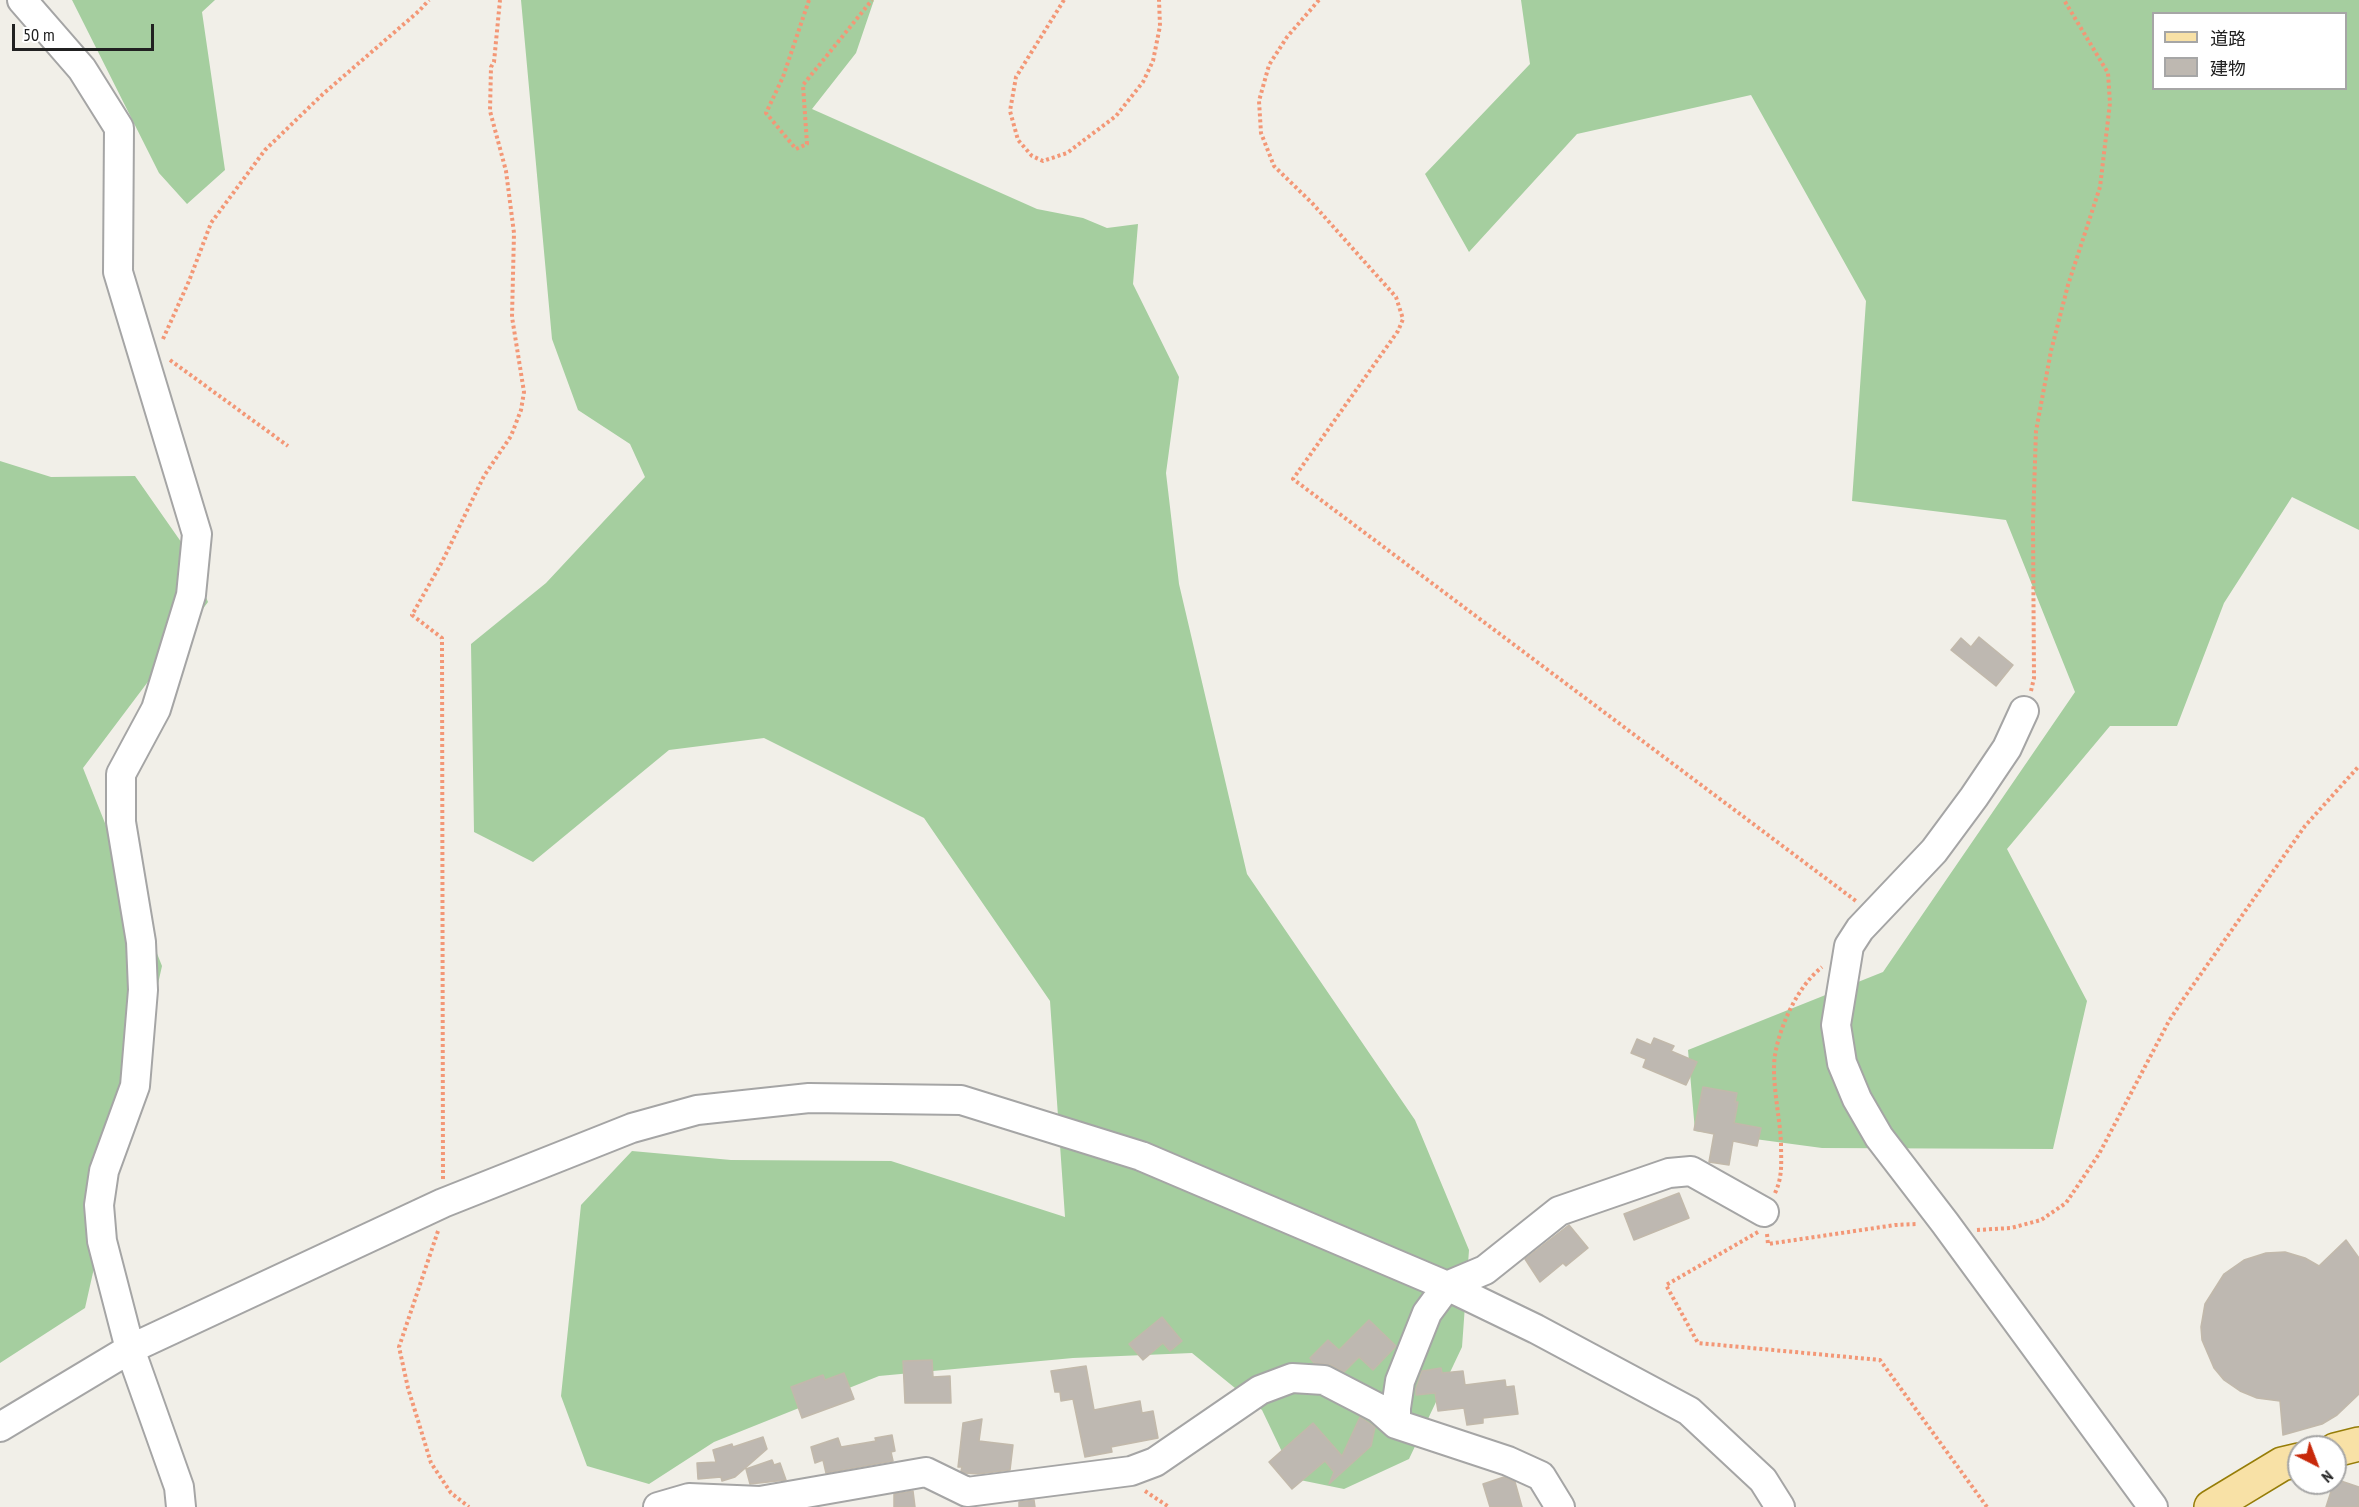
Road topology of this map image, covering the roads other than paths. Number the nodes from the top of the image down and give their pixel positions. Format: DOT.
graph roads {
  1 [pos="22,0"];
  2 [pos="2024,711"];
  3 [pos="1764,1212"];
  4 [pos="1447,1286"];
  5 [pos="130,1349"];
  6 [pos="1396,1424"];
  7 [pos="0,1428"];
  8 [pos="2287,1463"];
  9 [pos="966,1500"];
  10 [pos="181,1507"];
  11 [pos="658,1507"];
  12 [pos="1560,1507"];
  13 [pos="1780,1507"];
  14 [pos="2153,1507"];
  15 [pos="2211,1507"];
  1 -- 5 [label="street"];
  2 -- 14 [label="street"];
  3 -- 4 [label="street"];
  4 -- 5 [label="street"];
  4 -- 6 [label="street"];
  4 -- 13 [label="street"];
  5 -- 7 [label="street"];
  5 -- 10 [label="street"];
  6 -- 9 [label="street"];
  6 -- 12 [label="street"];
  8 -- 15 [label="main road"];
  9 -- 11 [label="street"];
}
